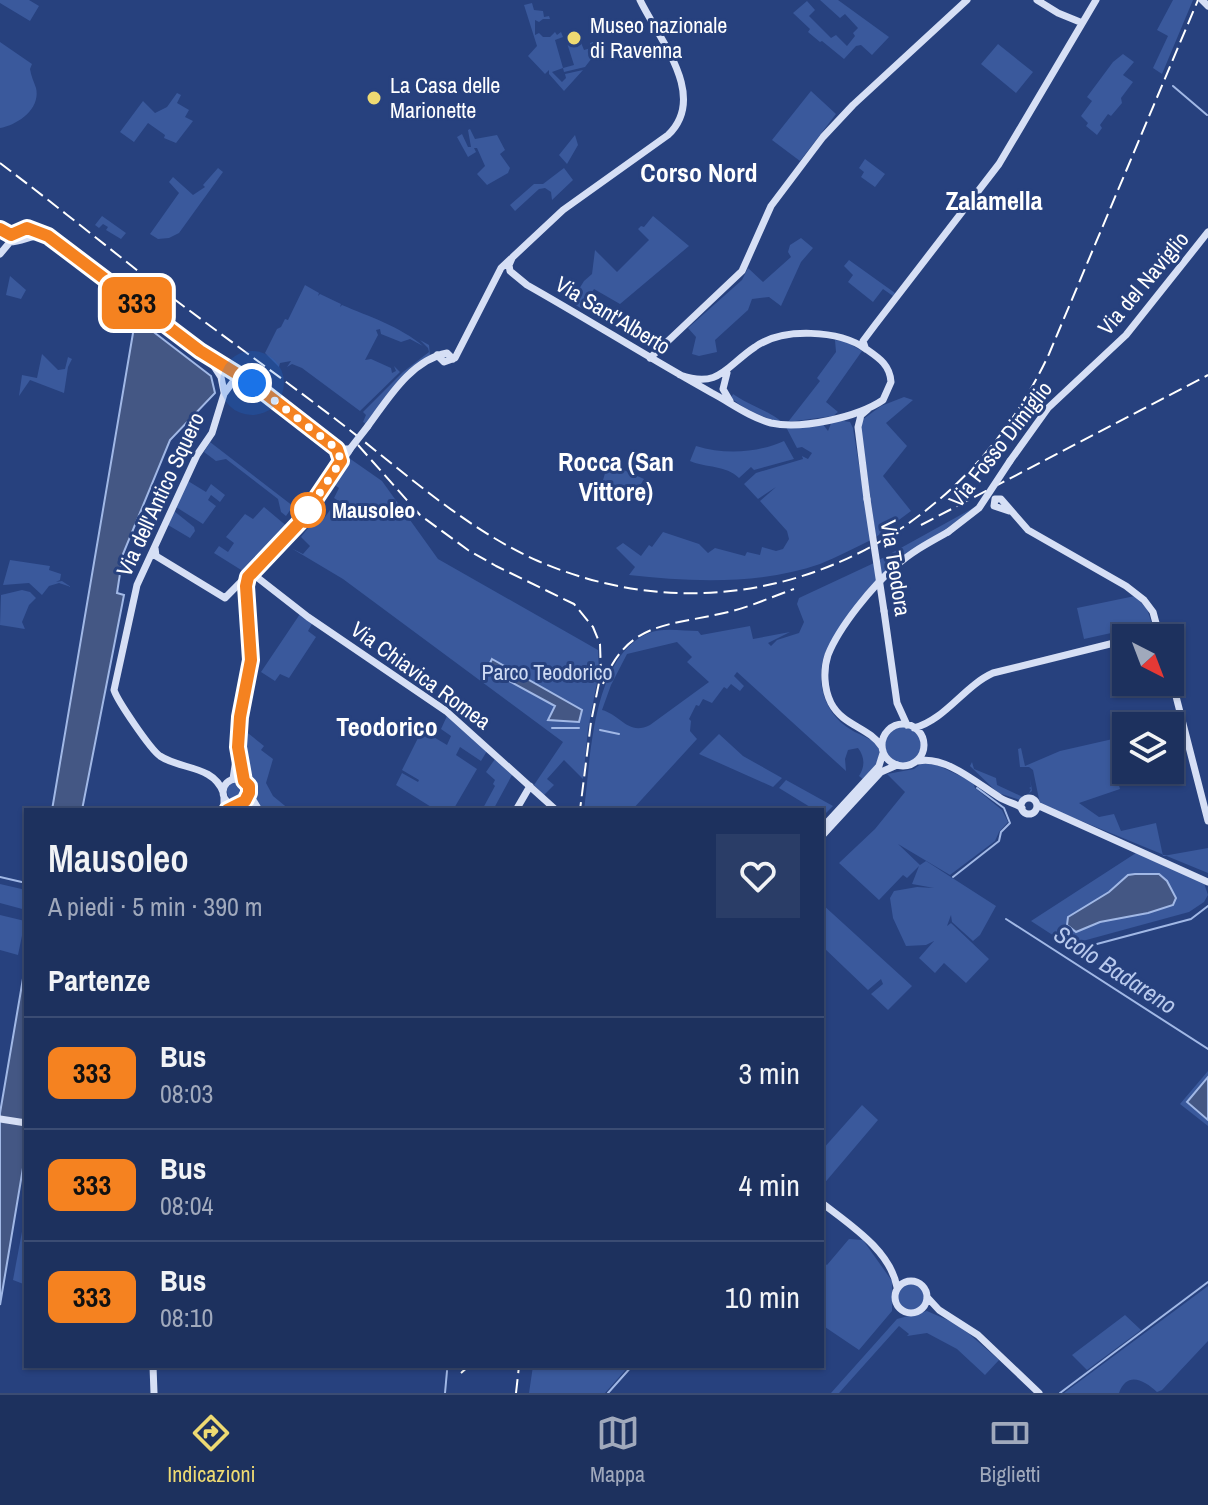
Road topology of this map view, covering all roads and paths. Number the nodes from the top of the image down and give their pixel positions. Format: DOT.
graph roads {
  1 [pos="640,0"];
  2 [pos="967,0"];
  3 [pos="1037,0"];
  4 [pos="1093,0"];
  5 [pos="1202,0"];
  6 [pos="1208,6"];
  7 [pos="1083,23"];
  8 [pos="1060,60"];
  9 [pos="0,229"];
  10 [pos="1208,232"];
  11 [pos="0,237"];
  12 [pos="13,238"];
  13 [pos="1,252"];
  14 [pos="508,266"];
  15 [pos="866,349"];
  16 [pos="200,351"];
  17 [pos="450,358"];
  18 [pos="650,358"];
  19 [pos="731,368"];
  20 [pos="412,373"];
  21 [pos="680,375"];
  22 [pos="1068,386"];
  23 [pos="257,387"];
  24 [pos="224,394"];
  25 [pos="873,406"];
  26 [pos="750,414"];
  27 [pos="833,418"];
  28 [pos="858,439"];
  29 [pos="337,449"];
  30 [pos="350,449"];
  31 [pos="341,461"];
  32 [pos="1005,507"];
  33 [pos="155,547"];
  34 [pos="258,566"];
  35 [pos="248,577"];
  36 [pos="258,578"];
  37 [pos="233,591"];
  38 [pos="247,600"];
  39 [pos="1156,624"];
  40 [pos="1112,643"];
  41 [pos="1176,696"];
  42 [pos="897,703"];
  43 [pos="929,722"];
  44 [pos="911,726"];
  45 [pos="889,730"];
  46 [pos="868,733"];
  47 [pos="923,741"];
  48 [pos="238,747"];
  49 [pos="882,749"];
  50 [pos="916,761"];
  51 [pos="897,765"];
  52 [pos="233,779"];
  53 [pos="244,781"];
  54 [pos="530,786"];
  55 [pos="249,793"];
  56 [pos="224,795"];
  57 [pos="238,804"];
  58 [pos="1023,805"];
  59 [pos="1037,805"];
  60 [pos="225,808"];
  61 [pos="229,808"];
  62 [pos="250,808"];
  63 [pos="255,808"];
  64 [pos="517,808"];
  65 [pos="554,808"];
  66 [pos="1033,813"];
  67 [pos="1054,813"];
  68 [pos="1208,821"];
  69 [pos="824,826"];
  70 [pos="824,834"];
  71 [pos="1157,857"];
  72 [pos="1208,875"];
  73 [pos="1208,882"];
  74 [pos="0,1119"];
  75 [pos="24,1123"];
  76 [pos="824,1205"];
  77 [pos="893,1273"];
  78 [pos="910,1280"];
  79 [pos="897,1287"];
  80 [pos="927,1297"];
  81 [pos="921,1310"];
  82 [pos="939,1310"];
  83 [pos="153,1368"];
  84 [pos="154,1393"];
  85 [pos="1039,1393"];
  1 -- 14 [label="street"];
  2 -- 18 [label="street"];
  3 -- 7 [label="street"];
  4 -- 7 [label="street"];
  5 -- 6 [label="street"];
  7 -- 8 [label="street"];
  7 -- 8 [label="street"];
  8 -- 15 [label="street"];
  9 -- 12 [label="street"];
  10 -- 22 [label="street, Via del Naviglio"];
  11 -- 13 [label="street"];
  12 -- 13 [label="street"];
  12 -- 16 [label="street"];
  14 -- 17 [label="street"];
  14 -- 18 [label="street, Via Sant'Alberto"];
  15 -- 19 [label="street, Via Sant'Alberto"];
  15 -- 25 [label="street, Via Sant'Alberto"];
  16 -- 23 [label="street"];
  16 -- 24 [label="street"];
  17 -- 20 [label="street"];
  17 -- 20 [label="street"];
  18 -- 21 [label="street, Via Sant'Alberto"];
  19 -- 21 [label="street, Via Sant'Alberto"];
  19 -- 26 [label="street"];
  20 -- 30 [label="street, bridge"];
  21 -- 26 [label="street, Via Sant'Alberto"];
  22 -- 46 [label="street, Via Fosso Dimiglio, bridge"];
  23 -- 24 [label="street"];
  23 -- 29 [label="street"];
  24 -- 33 [label="street, Via dell'Antico Squero"];
  25 -- 27 [label="street, Via Sant'Alberto"];
  25 -- 28 [label="street"];
  26 -- 27 [label="street, Via Sant'Alberto"];
  27 -- 28 [label="street"];
  28 -- 42 [label="street, Via Teodora, bridge"];
  29 -- 30 [label="street"];
  29 -- 31 [label="street"];
  30 -- 31 [label="street"];
  31 -- 34 [label="street"];
  32 -- 39 [label="street"];
  33 -- 37 [label="street"];
  33 -- 56 [label="street, Via dell'Antico Squero"];
  34 -- 35 [label="street"];
  34 -- 36 [label="street"];
  35 -- 36 [label="street"];
  35 -- 37 [label="street"];
  35 -- 38 [label="street"];
  36 -- 54 [label="street, Via Chiavica Romea"];
  37 -- 38 [label="street"];
  38 -- 48 [label="street"];
  40 -- 43 [label="street"];
  41 -- 68 [label="street"];
  42 -- 44 [label="street, Via Teodora"];
  42 -- 45 [label="street, Via Teodora"];
  43 -- 44 [label="street"];
  43 -- 47 [label="street"];
  44 -- 45 [label="street"];
  44 -- 47 [label="street"];
  45 -- 46 [label="street"];
  45 -- 49 [label="street"];
  46 -- 49 [label="street, Via Fosso Dimiglio"];
  47 -- 50 [label="street"];
  47 -- 58 [label="street"];
  48 -- 52 [label="street"];
  48 -- 53 [label="street"];
  49 -- 51 [label="street"];
  49 -- 69 [label="street"];
  50 -- 51 [label="street"];
  50 -- 58 [label="street"];
  51 -- 70 [label="street"];
  52 -- 53 [label="street"];
  52 -- 56 [label="street"];
  53 -- 55 [label="street"];
  54 -- 64 [label="street"];
  54 -- 65 [label="street, Via Chiavica Romea"];
  55 -- 57 [label="street"];
  55 -- 63 [label="street"];
  56 -- 57 [label="street"];
  56 -- 60 [label="street"];
  57 -- 61 [label="street"];
  57 -- 62 [label="street"];
  58 -- 59 [label="street"];
  58 -- 66 [label="street"];
  59 -- 66 [label="street"];
  59 -- 67 [label="street"];
  66 -- 67 [label="street"];
  67 -- 71 [label="street"];
  71 -- 72 [label="street"];
  71 -- 73 [label="street"];
  74 -- 75 [label="street"];
  76 -- 77 [label="street"];
  77 -- 78 [label="street"];
  77 -- 79 [label="street"];
  78 -- 79 [label="street"];
  78 -- 80 [label="street"];
  79 -- 81 [label="street"];
  80 -- 81 [label="street"];
  80 -- 82 [label="street"];
  81 -- 82 [label="street"];
  82 -- 85 [label="street"];
  83 -- 84 [label="street"];
}
